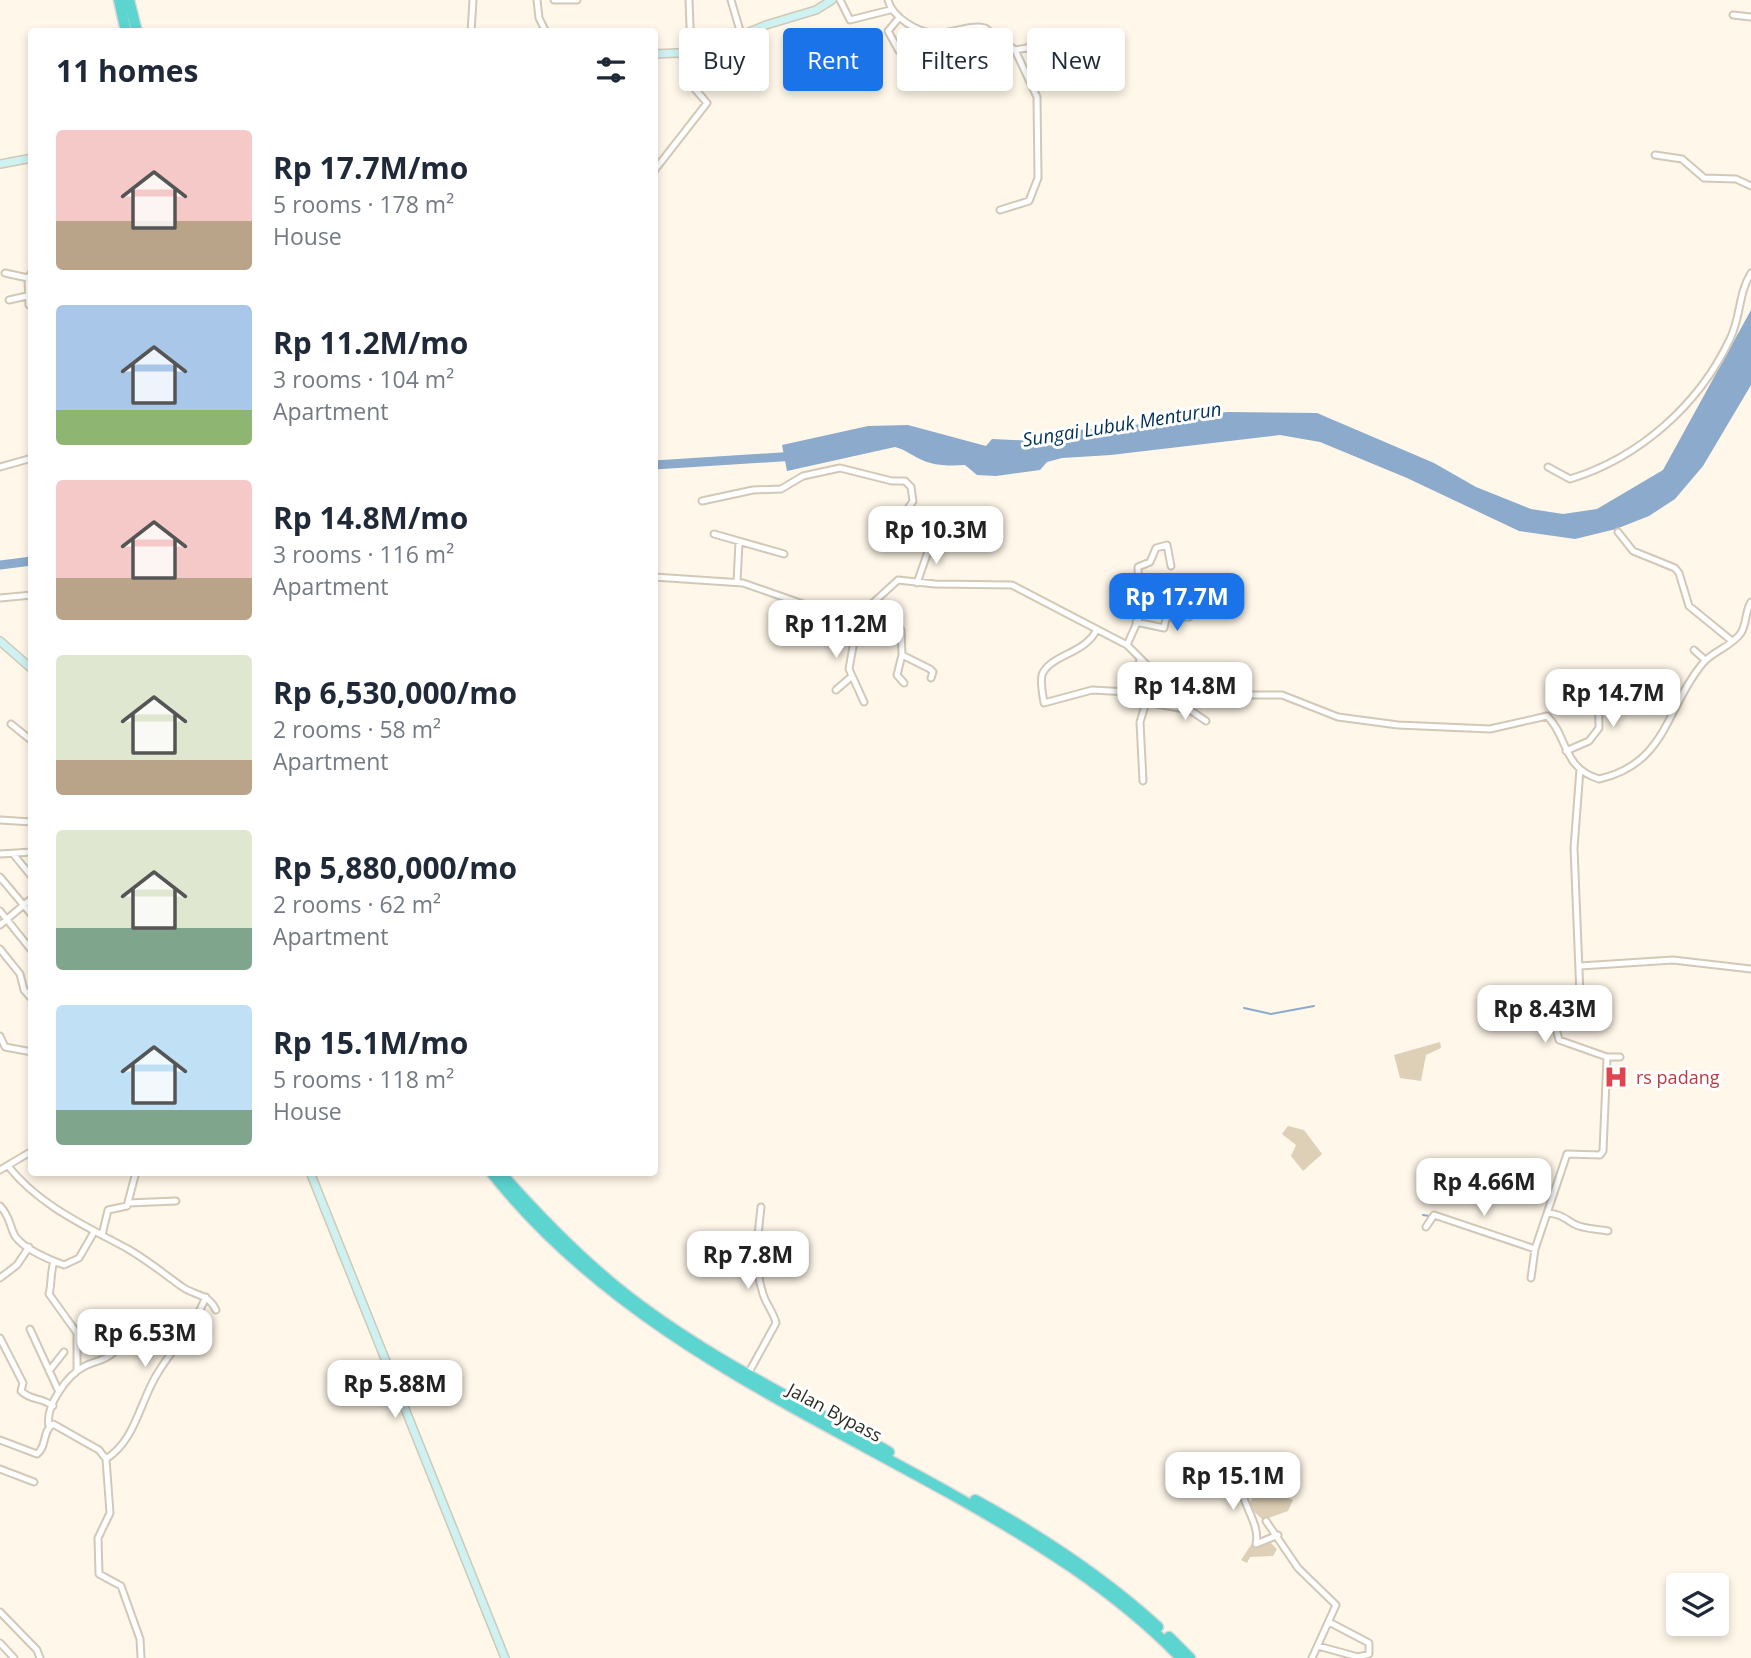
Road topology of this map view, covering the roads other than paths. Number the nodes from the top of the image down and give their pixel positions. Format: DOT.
graph roads {
  1 [pos="119,0"];
  2 [pos="129,0"];
  3 [pos="473,0"];
  4 [pos="537,0"];
  5 [pos="554,0"];
  6 [pos="577,0"];
  7 [pos="690,0"];
  8 [pos="731,0"];
  9 [pos="832,0"];
  10 [pos="840,0"];
  11 [pos="888,0"];
  12 [pos="890,10"];
  13 [pos="1733,15"];
  14 [pos="1751,17"];
  15 [pos="899,18"];
  16 [pos="125,28"];
  17 [pos="136,28"];
  18 [pos="471,28"];
  19 [pos="544,28"];
  20 [pos="692,28"];
  21 [pos="739,28"];
  22 [pos="760,28"];
  23 [pos="897,48"];
  24 [pos="1027,48"];
  25 [pos="1015,50"];
  26 [pos="679,53"];
  27 [pos="658,54"];
  28 [pos="697,91"];
  29 [pos="1656,155"];
  30 [pos="28,159"];
  31 [pos="0,164"];
  32 [pos="658,166"];
  33 [pos="1751,186"];
  34 [pos="1000,210"];
  35 [pos="5,273"];
  36 [pos="1751,273"];
  37 [pos="27,278"];
  38 [pos="27,296"];
  39 [pos="9,300"];
  40 [pos="28,301"];
  41 [pos="28,459"];
  42 [pos="0,467"];
  43 [pos="1548,467"];
  44 [pos="702,501"];
  45 [pos="1618,532"];
  46 [pos="714,534"];
  47 [pos="739,542"];
  48 [pos="784,554"];
  49 [pos="1171,566"];
  50 [pos="658,577"];
  51 [pos="737,582"];
  52 [pos="917,583"];
  53 [pos="1174,583"];
  54 [pos="28,595"];
  55 [pos="0,598"];
  56 [pos="876,602"];
  57 [pos="1751,602"];
  58 [pos="859,613"];
  59 [pos="1168,617"];
  60 [pos="1189,617"];
  61 [pos="1136,622"];
  62 [pos="1097,629"];
  63 [pos="0,641"];
  64 [pos="1732,641"];
  65 [pos="1128,645"];
  66 [pos="1694,650"];
  67 [pos="902,655"];
  68 [pos="1140,660"];
  69 [pos="1704,660"];
  70 [pos="28,666"];
  71 [pos="1156,673"];
  72 [pos="1598,674"];
  73 [pos="851,677"];
  74 [pos="931,678"];
  75 [pos="904,683"];
  76 [pos="1198,688"];
  77 [pos="836,690"];
  78 [pos="864,702"];
  79 [pos="1145,702"];
  80 [pos="1189,710"];
  81 [pos="1206,721"];
  82 [pos="11,724"];
  83 [pos="28,738"];
  84 [pos="1566,751"];
  85 [pos="1580,769"];
  86 [pos="1143,781"];
  87 [pos="0,820"];
  88 [pos="28,822"];
  89 [pos="28,853"];
  90 [pos="0,854"];
  91 [pos="14,855"];
  92 [pos="28,872"];
  93 [pos="0,877"];
  94 [pos="28,901"];
  95 [pos="23,905"];
  96 [pos="0,911"];
  97 [pos="28,911"];
  98 [pos="7,919"];
  99 [pos="0,925"];
  100 [pos="28,946"];
  101 [pos="0,949"];
  102 [pos="1580,966"];
  103 [pos="1751,969"];
  104 [pos="28,994"];
  105 [pos="0,1036"];
  106 [pos="28,1051"];
  107 [pos="1607,1057"];
  108 [pos="1620,1057"];
  109 [pos="28,1154"];
  110 [pos="8,1166"];
  111 [pos="0,1170"];
  112 [pos="135,1176"];
  113 [pos="312,1176"];
  114 [pos="495,1176"];
  115 [pos="504,1176"];
  116 [pos="176,1201"];
  117 [pos="128,1203"];
  118 [pos="0,1206"];
  119 [pos="761,1207"];
  120 [pos="1548,1213"];
  121 [pos="1426,1227"];
  122 [pos="1608,1231"];
  123 [pos="94,1232"];
  124 [pos="102,1235"];
  125 [pos="29,1247"];
  126 [pos="1535,1249"];
  127 [pos="54,1261"];
  128 [pos="0,1278"];
  129 [pos="1531,1278"];
  130 [pos="206,1297"];
  131 [pos="216,1310"];
  132 [pos="30,1329"];
  133 [pos="0,1338"];
  134 [pos="64,1352"];
  135 [pos="114,1352"];
  136 [pos="49,1371"];
  137 [pos="77,1371"];
  138 [pos="748,1374"];
  139 [pos="60,1392"];
  140 [pos="53,1406"];
  141 [pos="800,1407"];
  142 [pos="50,1426"];
  143 [pos="0,1440"];
  144 [pos="106,1459"];
  145 [pos="0,1469"];
  146 [pos="34,1482"];
  147 [pos="1240,1482"];
  148 [pos="1266,1521"];
  149 [pos="1278,1535"];
  150 [pos="0,1612"];
  151 [pos="1329,1622"];
  152 [pos="0,1643"];
  153 [pos="1318,1646"];
  154 [pos="14,1658"];
  155 [pos="40,1658"];
  156 [pos="141,1658"];
  157 [pos="505,1658"];
  158 [pos="1181,1658"];
  159 [pos="1190,1658"];
  160 [pos="1312,1658"];
  1 -- 16 [label="highway"];
  2 -- 17 [label="highway"];
  3 -- 18 [label="street"];
  4 -- 19 [label="street"];
  5 -- 6 [label="street"];
  7 -- 20 [label="street"];
  8 -- 21 [label="street"];
  9 -- 22 [label="street"];
  10 -- 12 [label="street"];
  11 -- 12 [label="street"];
  12 -- 15 [label="street"];
  13 -- 14 [label="street"];
  15 -- 23 [label="street"];
  15 -- 25 [label="street"];
  24 -- 25 [label="street"];
  25 -- 34 [label="street"];
  26 -- 27 [label="street"];
  28 -- 32 [label="street"];
  29 -- 33 [label="street"];
  30 -- 31 [label="street"];
  35 -- 37 [label="street"];
  36 -- 43 [label="street"];
  37 -- 38 [label="street"];
  38 -- 39 [label="street"];
  38 -- 40 [label="street"];
  41 -- 42 [label="street"];
  44 -- 52 [label="street"];
  45 -- 64 [label="street"];
  46 -- 47 [label="street"];
  47 -- 48 [label="street"];
  47 -- 51 [label="street"];
  49 -- 61 [label="street"];
  50 -- 51 [label="street"];
  51 -- 58 [label="street"];
  52 -- 56 [label="street"];
  52 -- 62 [label="street"];
  53 -- 59 [label="street"];
  54 -- 55 [label="street"];
  56 -- 58 [label="street"];
  56 -- 67 [label="street"];
  57 -- 64 [label="street"];
  58 -- 73 [label="street"];
  59 -- 60 [label="street"];
  59 -- 61 [label="street"];
  61 -- 65 [label="street"];
  62 -- 65 [label="street"];
  62 -- 68 [label="street"];
  63 -- 70 [label="street"];
  64 -- 69 [label="street"];
  65 -- 68 [label="street"];
  66 -- 69 [label="street"];
  67 -- 74 [label="street"];
  67 -- 75 [label="street"];
  68 -- 71 [label="street"];
  69 -- 85 [label="street"];
  71 -- 76 [label="street"];
  71 -- 79 [label="street"];
  72 -- 84 [label="street"];
  73 -- 77 [label="street"];
  73 -- 78 [label="street"];
  76 -- 80 [label="street"];
  76 -- 84 [label="street"];
  79 -- 80 [label="street"];
  79 -- 86 [label="street"];
  80 -- 81 [label="street"];
  82 -- 83 [label="street"];
  84 -- 85 [label="street"];
  85 -- 102 [label="street"];
  87 -- 88 [label="street"];
  89 -- 91 [label="street"];
  90 -- 91 [label="street"];
  91 -- 92 [label="street"];
  93 -- 95 [label="street"];
  94 -- 95 [label="street"];
  95 -- 97 [label="street"];
  95 -- 98 [label="street"];
  96 -- 98 [label="street"];
  98 -- 99 [label="street"];
  98 -- 100 [label="street"];
  101 -- 104 [label="street"];
  102 -- 103 [label="street"];
  102 -- 107 [label="street"];
  105 -- 106 [label="street"];
  107 -- 108 [label="street"];
  107 -- 120 [label="street"];
  109 -- 110 [label="street"];
  110 -- 111 [label="street"];
  110 -- 123 [label="street"];
  112 -- 117 [label="street"];
  113 -- 157 [label="street"];
  114 -- 141 [label="highway, Jalan Bypass"];
  115 -- 138 [label="highway, Jalan Bypass"];
  116 -- 117 [label="street"];
  117 -- 124 [label="street"];
  118 -- 125 [label="street"];
  119 -- 138 [label="street"];
  120 -- 122 [label="street"];
  120 -- 126 [label="street"];
  121 -- 126 [label="street"];
  123 -- 124 [label="street"];
  123 -- 127 [label="street"];
  124 -- 130 [label="street"];
  125 -- 127 [label="street"];
  125 -- 128 [label="street"];
  126 -- 129 [label="street"];
  127 -- 137 [label="street"];
  130 -- 131 [label="street"];
  130 -- 144 [label="street"];
  132 -- 136 [label="street"];
  133 -- 140 [label="street"];
  134 -- 136 [label="street"];
  135 -- 137 [label="street"];
  136 -- 139 [label="street"];
  137 -- 139 [label="street"];
  138 -- 141 [label="highway, Jalan Bypass"];
  139 -- 140 [label="street"];
  140 -- 142 [label="street"];
  141 -- 158 [label="highway, Jalan Bypass"];
  141 -- 159 [label="highway, Jalan Bypass"];
  142 -- 143 [label="street"];
  142 -- 144 [label="street"];
  144 -- 156 [label="street"];
  145 -- 146 [label="street"];
  147 -- 149 [label="street"];
  148 -- 149 [label="street"];
  149 -- 151 [label="street"];
  150 -- 155 [label="street"];
  151 -- 153 [label="street"];
  151 -- 153 [label="street"];
  152 -- 154 [label="street"];
  153 -- 160 [label="street"];
}
